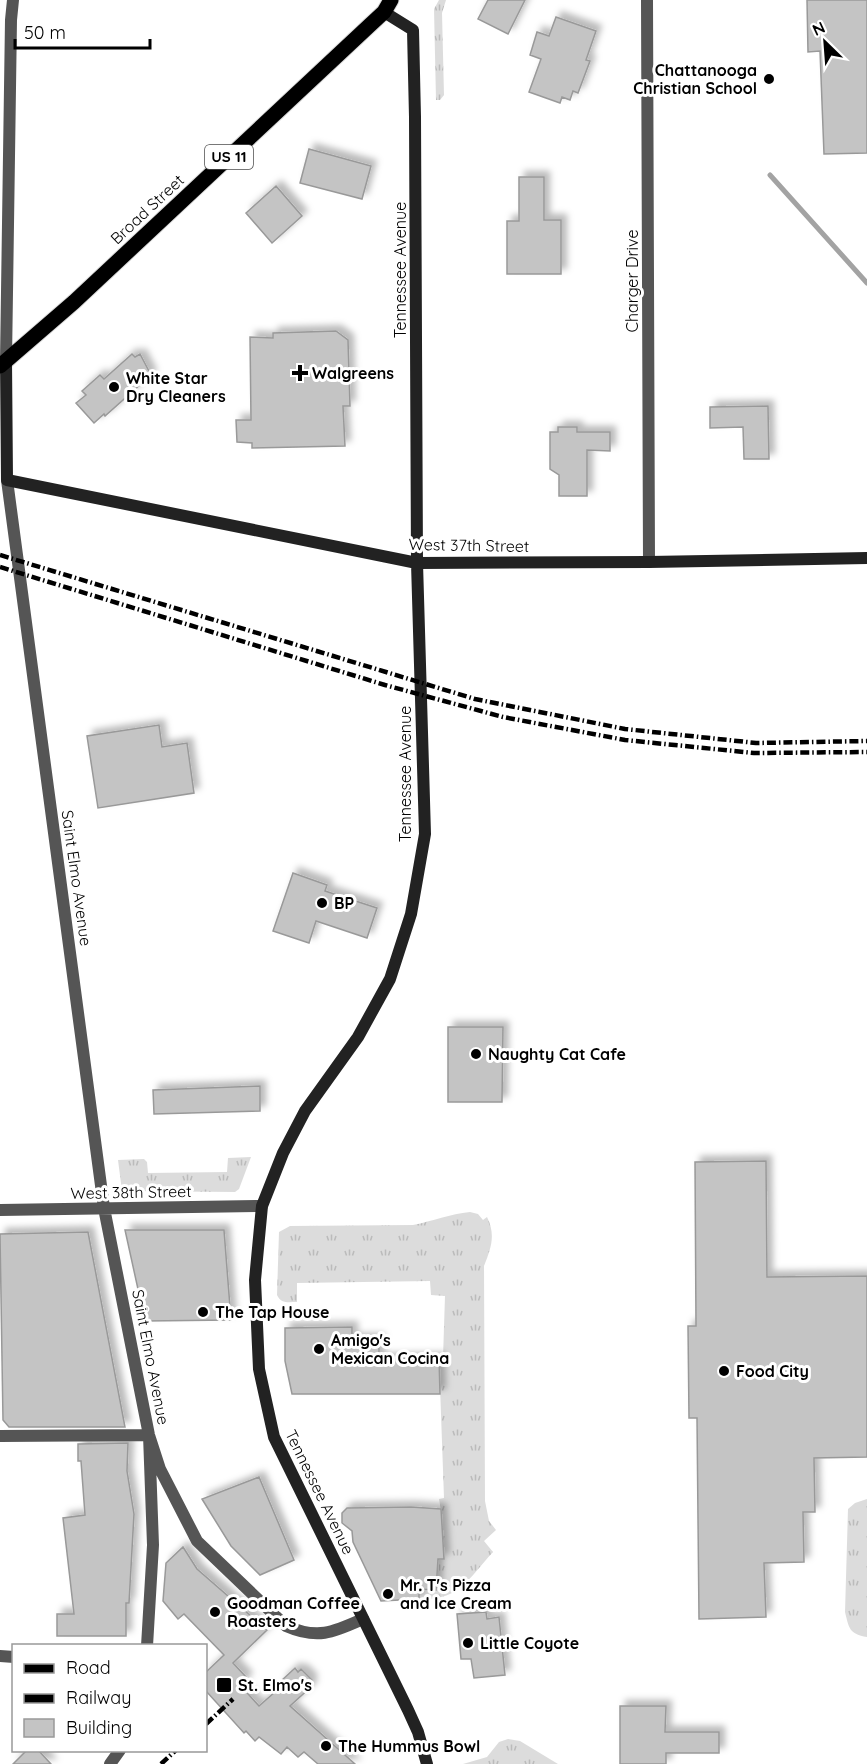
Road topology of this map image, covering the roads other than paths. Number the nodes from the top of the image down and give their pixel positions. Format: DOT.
graph roads {
  1 [pos="13,0"];
  2 [pos="647,0"];
  3 [pos="388,6"];
  4 [pos="3,363"];
  5 [pos="7,480"];
  6 [pos="867,558"];
  7 [pos="649,562"];
  8 [pos="417,563"];
  9 [pos="262,1206"];
  10 [pos="104,1208"];
  11 [pos="0,1210"];
  12 [pos="149,1435"];
  13 [pos="0,1436"];
  14 [pos="363,1619"];
  15 [pos="147,1644"];
  16 [pos="428,1764"];
  1 -- 4 [label="street, Saint Elmo Avenue"];
  2 -- 7 [label="street, Charger Drive"];
  3 -- 4 [label="main road, Broad Street / US 11"];
  3 -- 8 [label="main road, Tennessee Avenue"];
  4 -- 5 [label="main road, Saint Elmo Avenue"];
  5 -- 8 [label="main road, West 37th Street"];
  5 -- 10 [label="street, Saint Elmo Avenue"];
  6 -- 7 [label="main road, West 37th Street"];
  7 -- 8 [label="main road, West 37th Street"];
  8 -- 9 [label="main road, Tennessee Avenue"];
  9 -- 10 [label="street, West 38th Street"];
  9 -- 14 [label="main road, Tennessee Avenue"];
  10 -- 11 [label="street, West 38th Street"];
  10 -- 12 [label="street, Saint Elmo Avenue"];
  12 -- 13 [label="street"];
  12 -- 14 [label="street, Saint Elmo Avenue"];
  12 -- 15 [label="street"];
  14 -- 16 [label="main road, Tennessee Avenue"];
}
